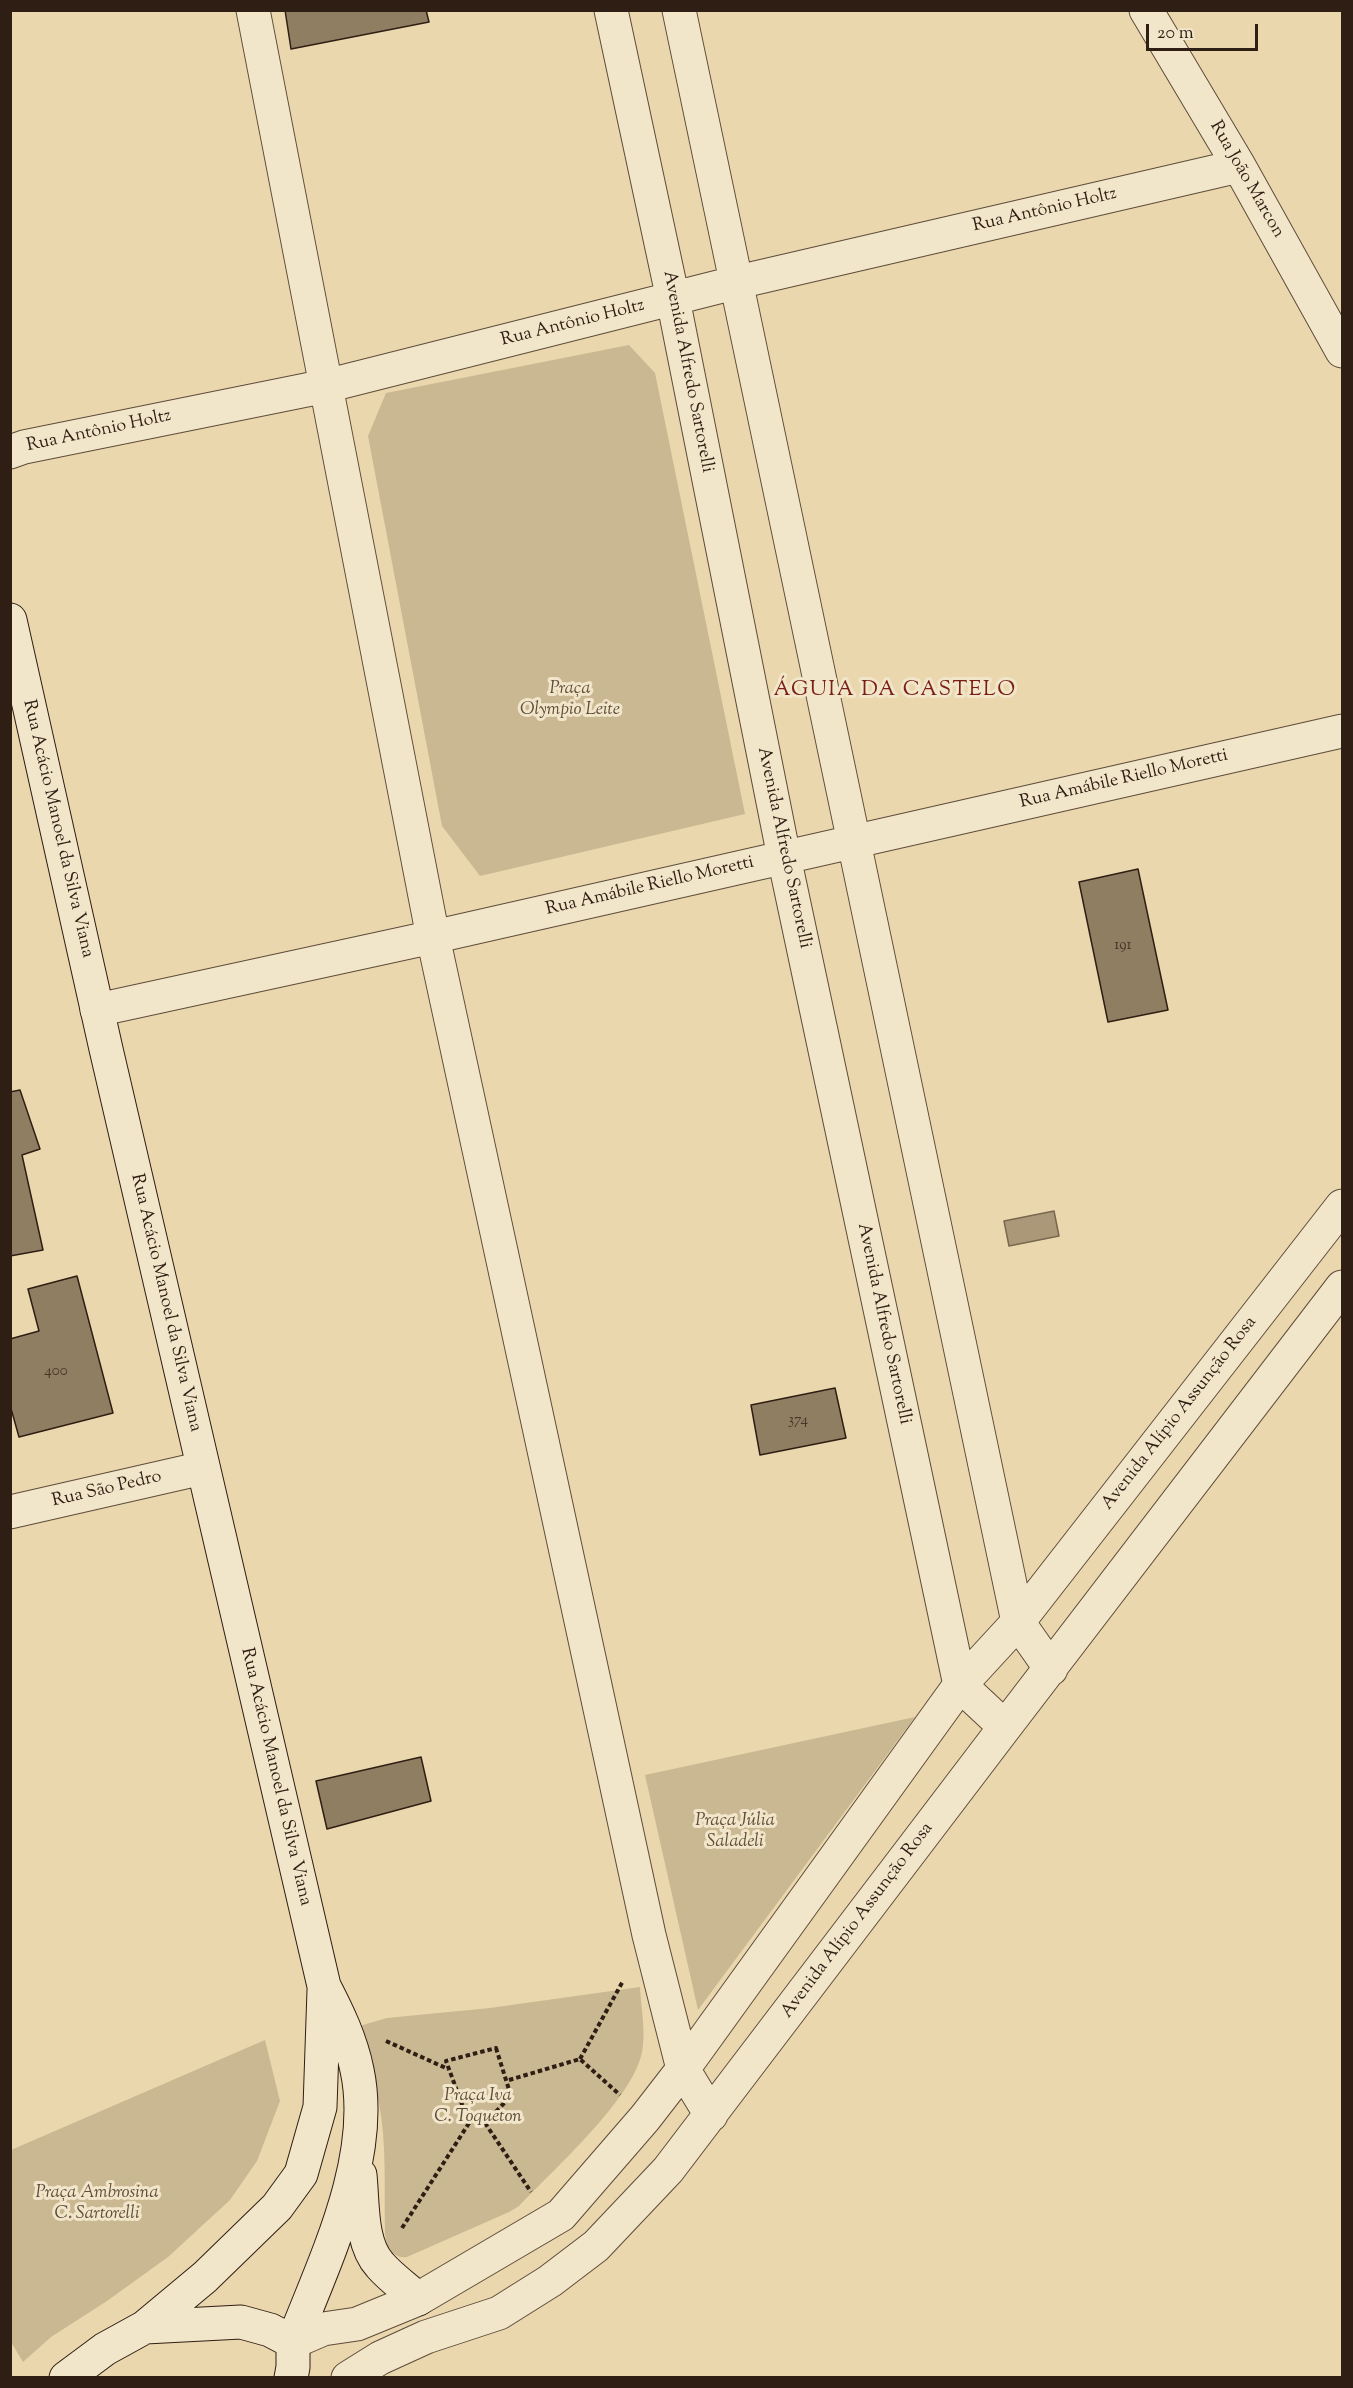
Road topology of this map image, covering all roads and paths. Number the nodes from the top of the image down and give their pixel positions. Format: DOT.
graph roads {
  1 [pos="253,10"];
  2 [pos="611,10"];
  3 [pos="679,10"];
  4 [pos="1146,10"];
  5 [pos="1239,166"];
  6 [pos="738,282"];
  7 [pos="673,300"];
  8 [pos="1342,351"];
  9 [pos="326,386"];
  10 [pos="10,452"];
  11 [pos="10,620"];
  12 [pos="1342,731"];
  13 [pos="853,841"];
  14 [pos="784,857"];
  15 [pos="433,937"];
  16 [pos="97,1010"];
  17 [pos="1342,1206"];
  18 [pos="1342,1287"];
  19 [pos="204,1468"];
  20 [pos="10,1512"];
  21 [pos="1018,1622"];
  22 [pos="1051,1669"];
  23 [pos="960,1685"];
  24 [pos="1005,1726"];
  25 [pos="649,1935"];
  26 [pos="324,1986"];
  27 [pos="342,2021"];
  28 [pos="580,2059"];
  29 [pos="449,2069"];
  30 [pos="683,2069"];
  31 [pos="508,2080"];
  32 [pos="711,2115"];
  33 [pos="645,2118"];
  34 [pos="471,2120"];
  35 [pos="485,2123"];
  36 [pos="358,2154"];
  37 [pos="550,2222"];
  38 [pos="379,2265"];
  39 [pos="418,2299"];
  40 [pos="145,2327"];
  41 [pos="293,2342"];
  42 [pos="66,2378"];
  43 [pos="291,2378"];
  44 [pos="348,2378"];
  1 -- 9 [label="street"];
  2 -- 7 [label="street, Avenida Alfredo Sartorelli"];
  3 -- 6 [label="street"];
  4 -- 5 [label="street, Rua João Marcon"];
  5 -- 6 [label="street, Rua Antônio Holtz"];
  5 -- 8 [label="street, Rua João Marcon"];
  6 -- 7 [label="street, Rua Antônio Holtz"];
  6 -- 13 [label="street"];
  7 -- 9 [label="street, Rua Antônio Holtz"];
  7 -- 14 [label="street, Avenida Alfredo Sartorelli"];
  9 -- 10 [label="street, Rua Antônio Holtz"];
  9 -- 15 [label="street"];
  11 -- 16 [label="street, Rua Acácio Manoel da Silva Viana"];
  12 -- 13 [label="street, Rua Amábile Riello Moretti"];
  13 -- 14 [label="street, Rua Amábile Riello Moretti"];
  13 -- 21 [label="street"];
  14 -- 15 [label="street, Rua Amábile Riello Moretti"];
  14 -- 23 [label="street, Avenida Alfredo Sartorelli"];
  15 -- 16 [label="street, Rua Amábile Riello Moretti"];
  15 -- 25 [label="street"];
  16 -- 19 [label="street, Rua Acácio Manoel da Silva Viana"];
  17 -- 21 [label="street, Avenida Alípio Assunção Rosa"];
  18 -- 22 [label="street, Avenida Alípio Assunção Rosa"];
  19 -- 20 [label="street, Rua São Pedro"];
  19 -- 26 [label="street, Rua Acácio Manoel da Silva Viana"];
  21 -- 22 [label="street"];
  21 -- 23 [label="street, Avenida Alípio Assunção Rosa"];
  22 -- 24 [label="street, Avenida Alípio Assunção Rosa"];
  23 -- 24 [label="street"];
  23 -- 30 [label="street, Avenida Alípio Assunção Rosa"];
  24 -- 32 [label="street, Avenida Alípio Assunção Rosa"];
  25 -- 28 [label="path"];
  25 -- 30 [label="street"];
  26 -- 27 [label="street"];
  26 -- 40 [label="street"];
  27 -- 29 [label="path"];
  27 -- 36 [label="street"];
  28 -- 31 [label="path"];
  28 -- 33 [label="path"];
  29 -- 34 [label="path"];
  29 -- 35 [label="path"];
  30 -- 32 [label="street"];
  30 -- 33 [label="street, Avenida Alípio Assunção Rosa"];
  32 -- 44 [label="street, Avenida Alípio Assunção Rosa"];
  33 -- 37 [label="street, Avenida Alípio Assunção Rosa"];
  34 -- 35 [label="path"];
  34 -- 38 [label="path"];
  35 -- 37 [label="path"];
  36 -- 38 [label="street"];
  36 -- 41 [label="street"];
  37 -- 39 [label="street, Avenida Alípio Assunção Rosa"];
  38 -- 39 [label="street"];
  39 -- 41 [label="street, Avenida Alípio Assunção Rosa"];
  40 -- 41 [label="street"];
  40 -- 42 [label="street"];
  41 -- 43 [label="street"];
}
